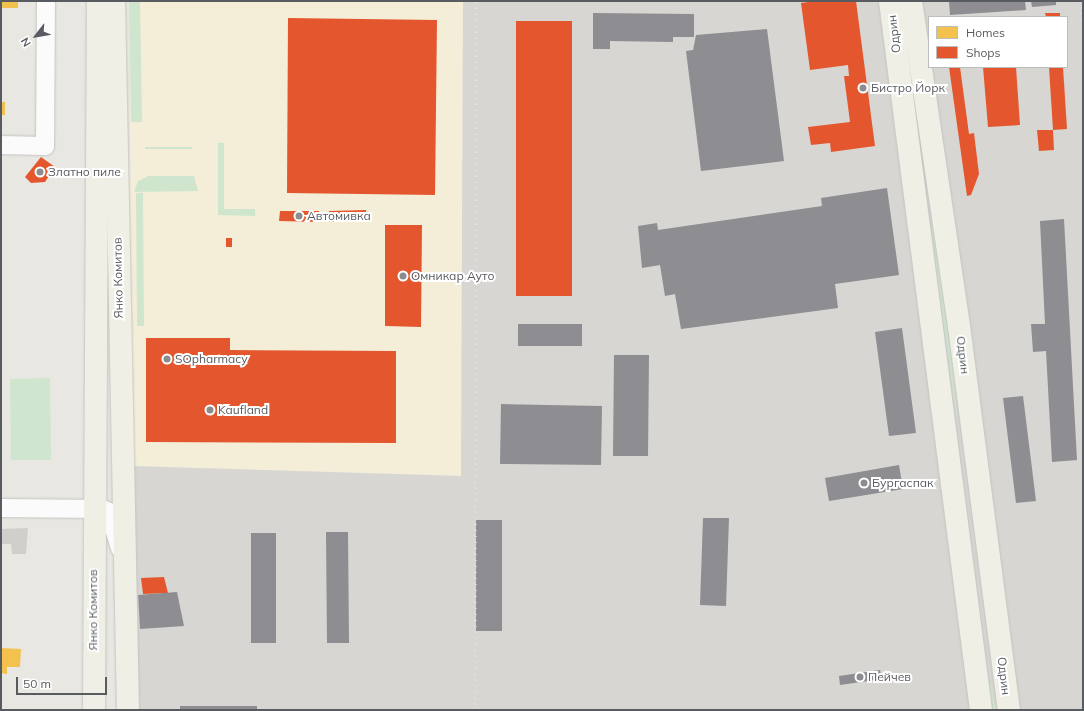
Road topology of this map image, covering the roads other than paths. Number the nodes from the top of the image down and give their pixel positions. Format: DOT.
graph roads {
  1 [pos="46,1"];
  2 [pos="98,1"];
  3 [pos="114,1"];
  4 [pos="890,1"];
  5 [pos="911,1"];
  6 [pos="1,145"];
  7 [pos="912,168"];
  8 [pos="948,262"];
  9 [pos="1,508"];
  10 [pos="93,510"];
  11 [pos="124,556"];
  12 [pos="92,618"];
  13 [pos="127,625"];
  14 [pos="94,710"];
  15 [pos="128,710"];
  16 [pos="981,710"];
  17 [pos="1009,710"];
  1 -- 6 [label="street"];
  2 -- 10 [label="main road, Янко Комитов"];
  3 -- 11 [label="main road, Янко Комитов"];
  4 -- 7 [label="main road, Одрин"];
  5 -- 8 [label="main road, Одрин"];
  7 -- 8 [label="main road"];
  7 -- 16 [label="main road, Одрин"];
  8 -- 17 [label="main road, Одрин"];
  9 -- 10 [label="street"];
  10 -- 11 [label="street, Янко Комитов"];
  10 -- 12 [label="main road, Янко Комитов"];
  11 -- 13 [label="main road, Янко Комитов"];
  12 -- 13 [label="main road"];
  12 -- 14 [label="main road, Янко Комитов"];
  13 -- 15 [label="main road, Янко Комитов"];
}
